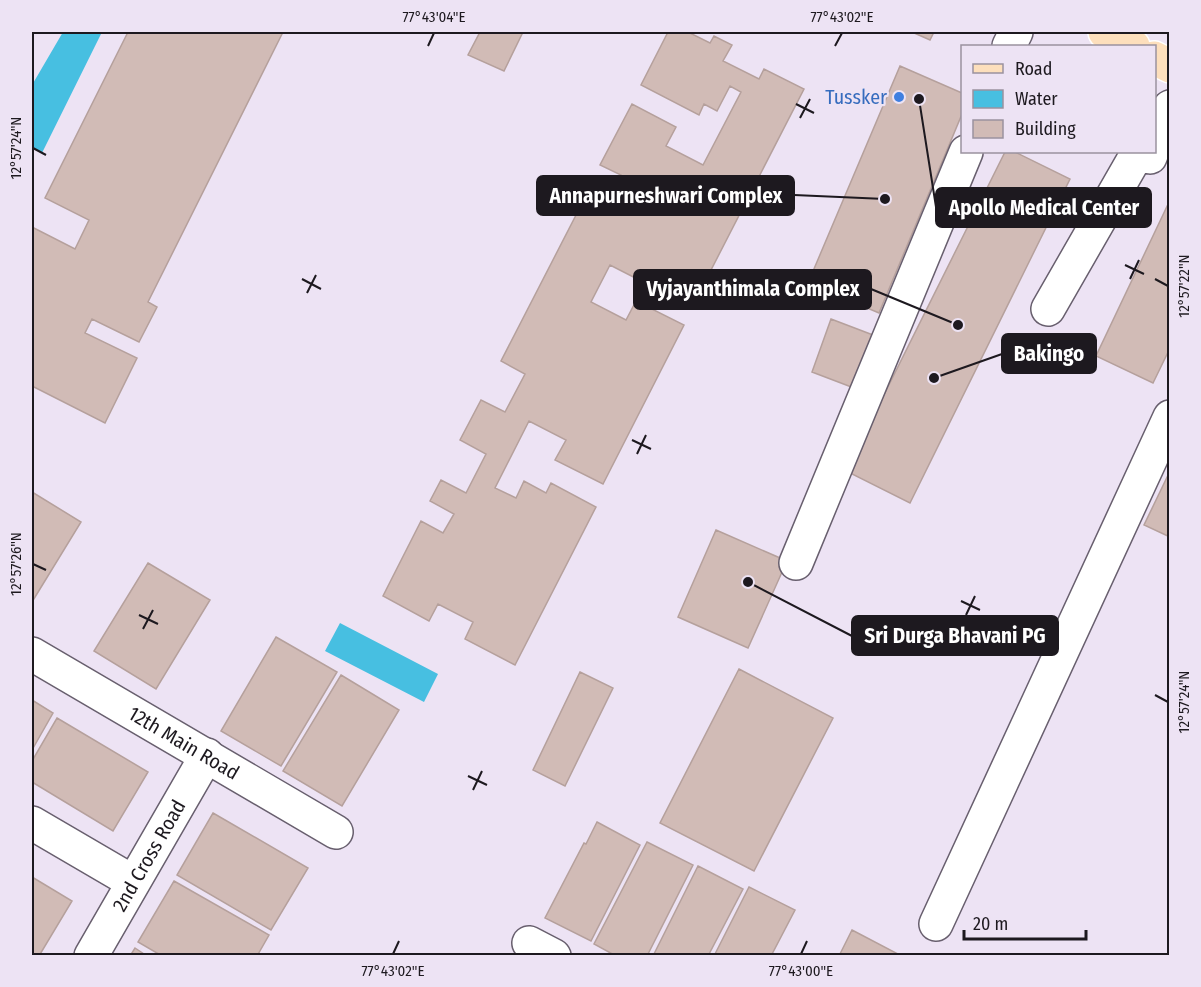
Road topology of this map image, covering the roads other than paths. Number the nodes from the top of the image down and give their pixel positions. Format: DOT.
graph roads {
  1 [pos="1106,32"];
  2 [pos="1131,45"];
  3 [pos="1156,59"];
  4 [pos="1170,66"];
  5 [pos="1170,107"];
  6 [pos="1156,143"];
  7 [pos="966,153"];
  8 [pos="1152,153"];
  9 [pos="1048,309"];
  10 [pos="1170,417"];
  11 [pos="796,563"];
  12 [pos="32,654"];
  13 [pos="207,755"];
  14 [pos="32,823"];
  15 [pos="336,832"];
  16 [pos="133,882"];
  17 [pos="936,924"];
  18 [pos="91,956"];
  1 -- 2 [label="main road"];
  3 -- 4 [label="main road"];
  5 -- 6 [label="street"];
  7 -- 11 [label="street"];
  8 -- 9 [label="street"];
  10 -- 17 [label="street"];
  12 -- 13 [label="street, 12th Main Road"];
  13 -- 15 [label="street, 12th Main Road"];
  13 -- 16 [label="street, 2nd Cross Road"];
  14 -- 16 [label="street"];
  16 -- 18 [label="street, 2nd Cross Road"];
}
